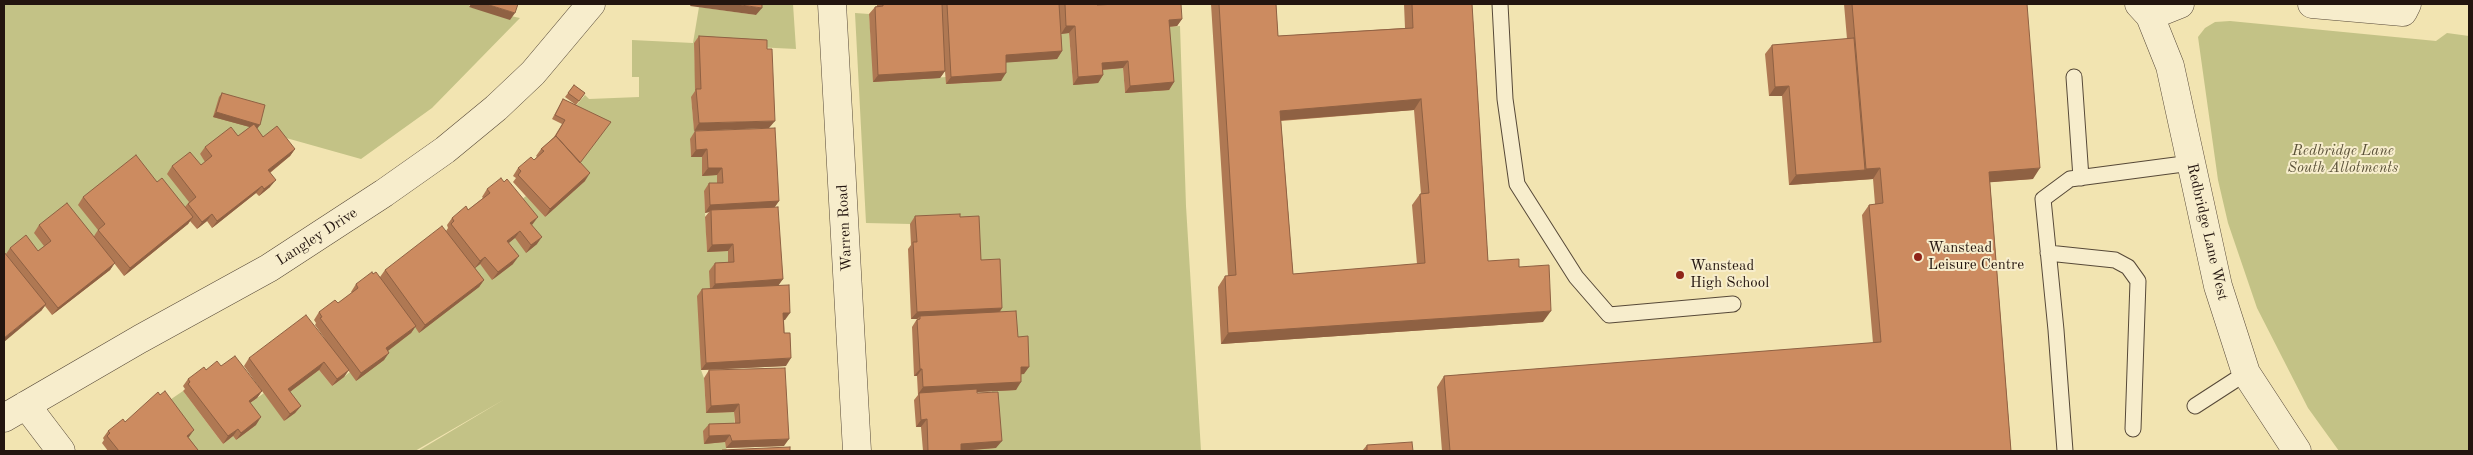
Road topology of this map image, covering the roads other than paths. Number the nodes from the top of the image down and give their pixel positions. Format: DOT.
graph roads {
  1 [pos="591,4"];
  2 [pos="832,4"];
  3 [pos="1500,4"];
  4 [pos="2180,4"];
  5 [pos="2312,4"];
  6 [pos="2407,4"];
  7 [pos="2144,10"];
  8 [pos="2074,78"];
  9 [pos="2191,163"];
  10 [pos="2081,178"];
  11 [pos="2048,253"];
  12 [pos="1733,304"];
  13 [pos="2246,373"];
  14 [pos="2195,406"];
  15 [pos="15,412"];
  16 [pos="2133,429"];
  17 [pos="61,451"];
  18 [pos="857,451"];
  19 [pos="2065,451"];
  20 [pos="2297,451"];
  1 -- 15 [label="street, Langley Drive"];
  2 -- 18 [label="street, Warren Road"];
  3 -- 12 [label="lane"];
  4 -- 7 [label="street"];
  5 -- 6 [label="street"];
  7 -- 9 [label="street, Redbridge Lane West"];
  8 -- 10 [label="lane"];
  9 -- 10 [label="lane"];
  9 -- 13 [label="street, Redbridge Lane West"];
  10 -- 11 [label="lane"];
  11 -- 16 [label="lane"];
  11 -- 19 [label="lane"];
  13 -- 14 [label="lane"];
  13 -- 20 [label="street, Redbridge Lane West"];
  15 -- 17 [label="street"];
}
